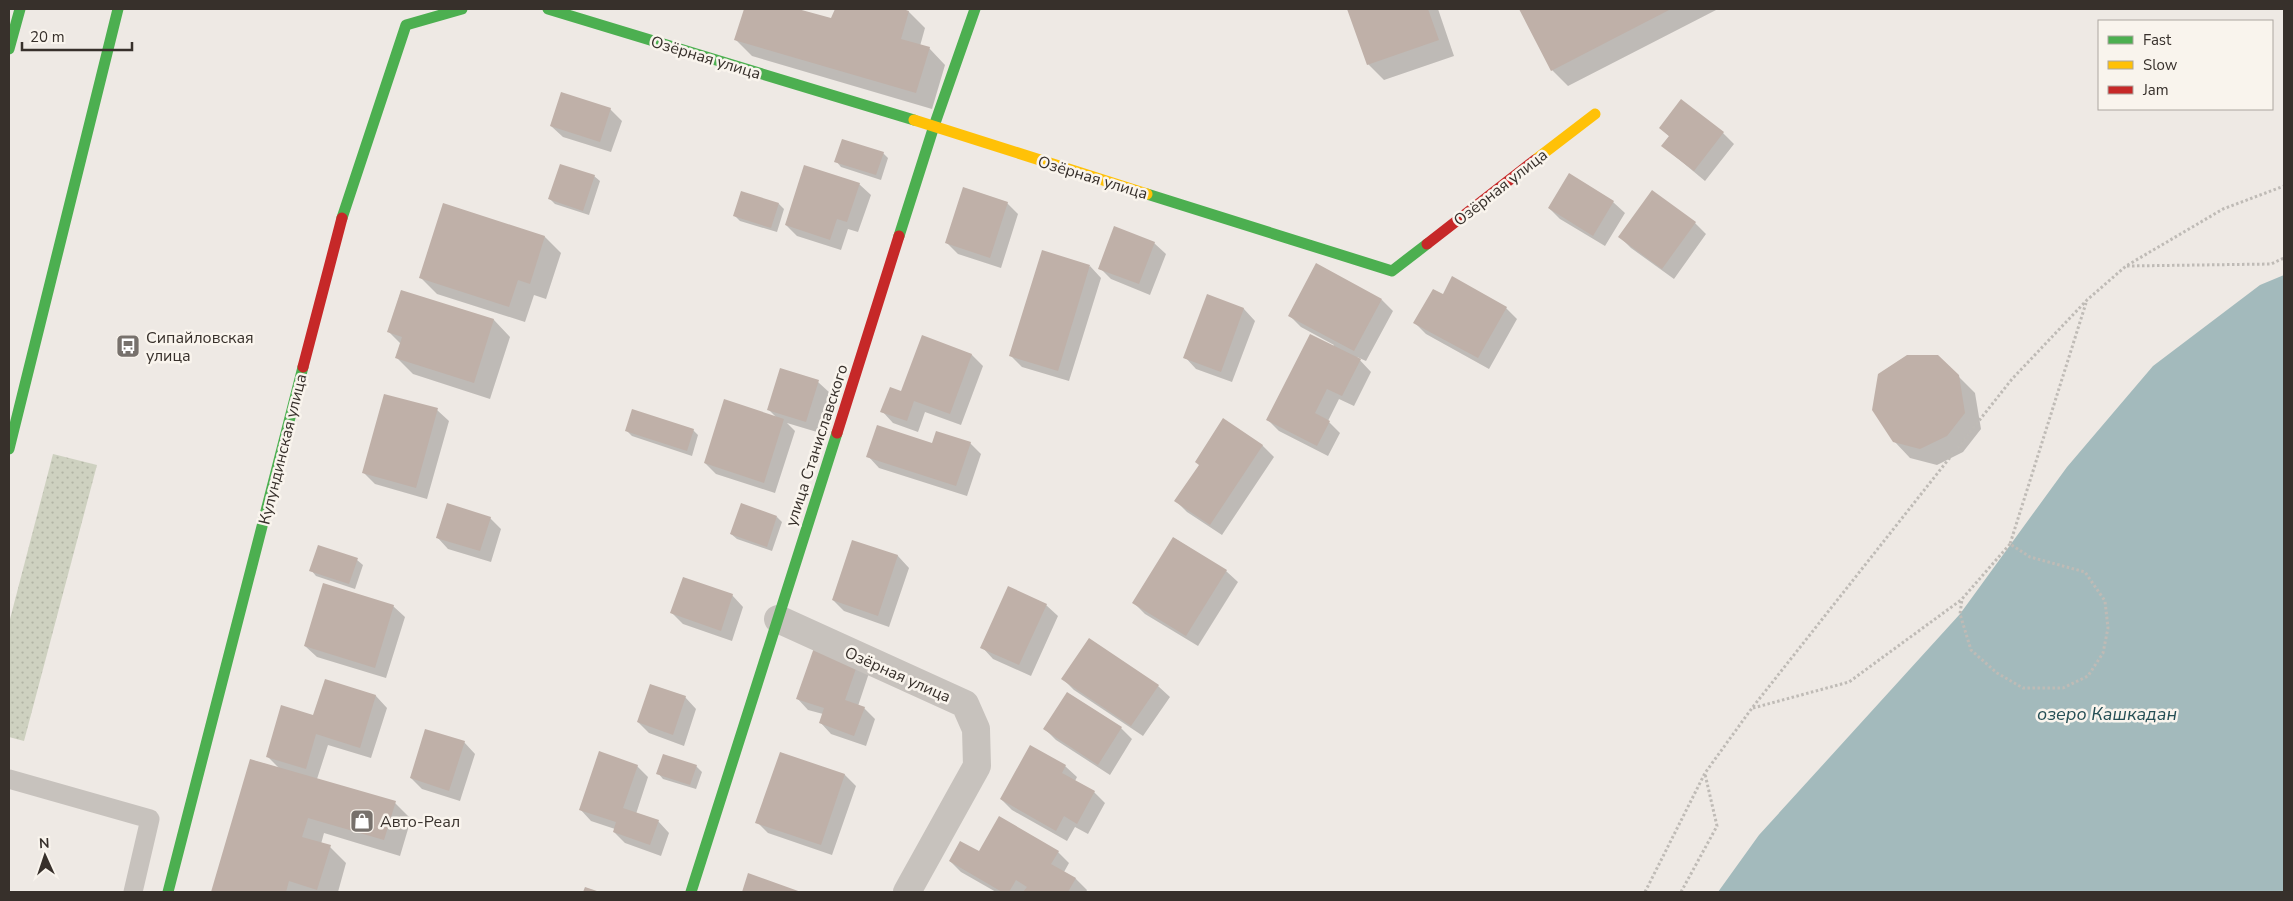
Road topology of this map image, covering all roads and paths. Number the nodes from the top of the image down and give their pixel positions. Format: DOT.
graph roads {
  1 [pos="20,9"];
  2 [pos="118,9"];
  3 [pos="462,9"];
  4 [pos="548,9"];
  5 [pos="975,9"];
  6 [pos="407,17"];
  7 [pos="9,49"];
  8 [pos="1595,114"];
  9 [pos="934,126"];
  10 [pos="2284,186"];
  11 [pos="2284,258"];
  12 [pos="2126,266"];
  13 [pos="2087,300"];
  14 [pos="9,449"];
  15 [pos="2010,544"];
  16 [pos="1962,599"];
  17 [pos="778,619"];
  18 [pos="1752,708"];
  19 [pos="1705,773"];
  20 [pos="9,779"];
  21 [pos="133,892"];
  22 [pos="168,892"];
  23 [pos="691,892"];
  24 [pos="907,892"];
  25 [pos="1645,892"];
  26 [pos="1681,892"];
  1 -- 7 [label="street"];
  2 -- 14 [label="street"];
  3 -- 6 [label="street"];
  4 -- 9 [label="street, Озёрная улица"];
  5 -- 9 [label="street, улица Станиславского"];
  6 -- 22 [label="street, Кулундинская улица"];
  8 -- 9 [label="street, Озёрная улица"];
  9 -- 17 [label="street, улица Станиславского"];
  10 -- 12 [label="path"];
  11 -- 12 [label="path"];
  12 -- 13 [label="path"];
  13 -- 15 [label="path"];
  13 -- 18 [label="path"];
  15 -- 16 [label="path"];
  15 -- 16 [label="path"];
  16 -- 18 [label="path"];
  17 -- 23 [label="street, улица Станиславского"];
  17 -- 24 [label="street, Озёрная улица"];
  18 -- 19 [label="path"];
  19 -- 25 [label="path"];
  19 -- 26 [label="path"];
  20 -- 21 [label="lane"];
}
